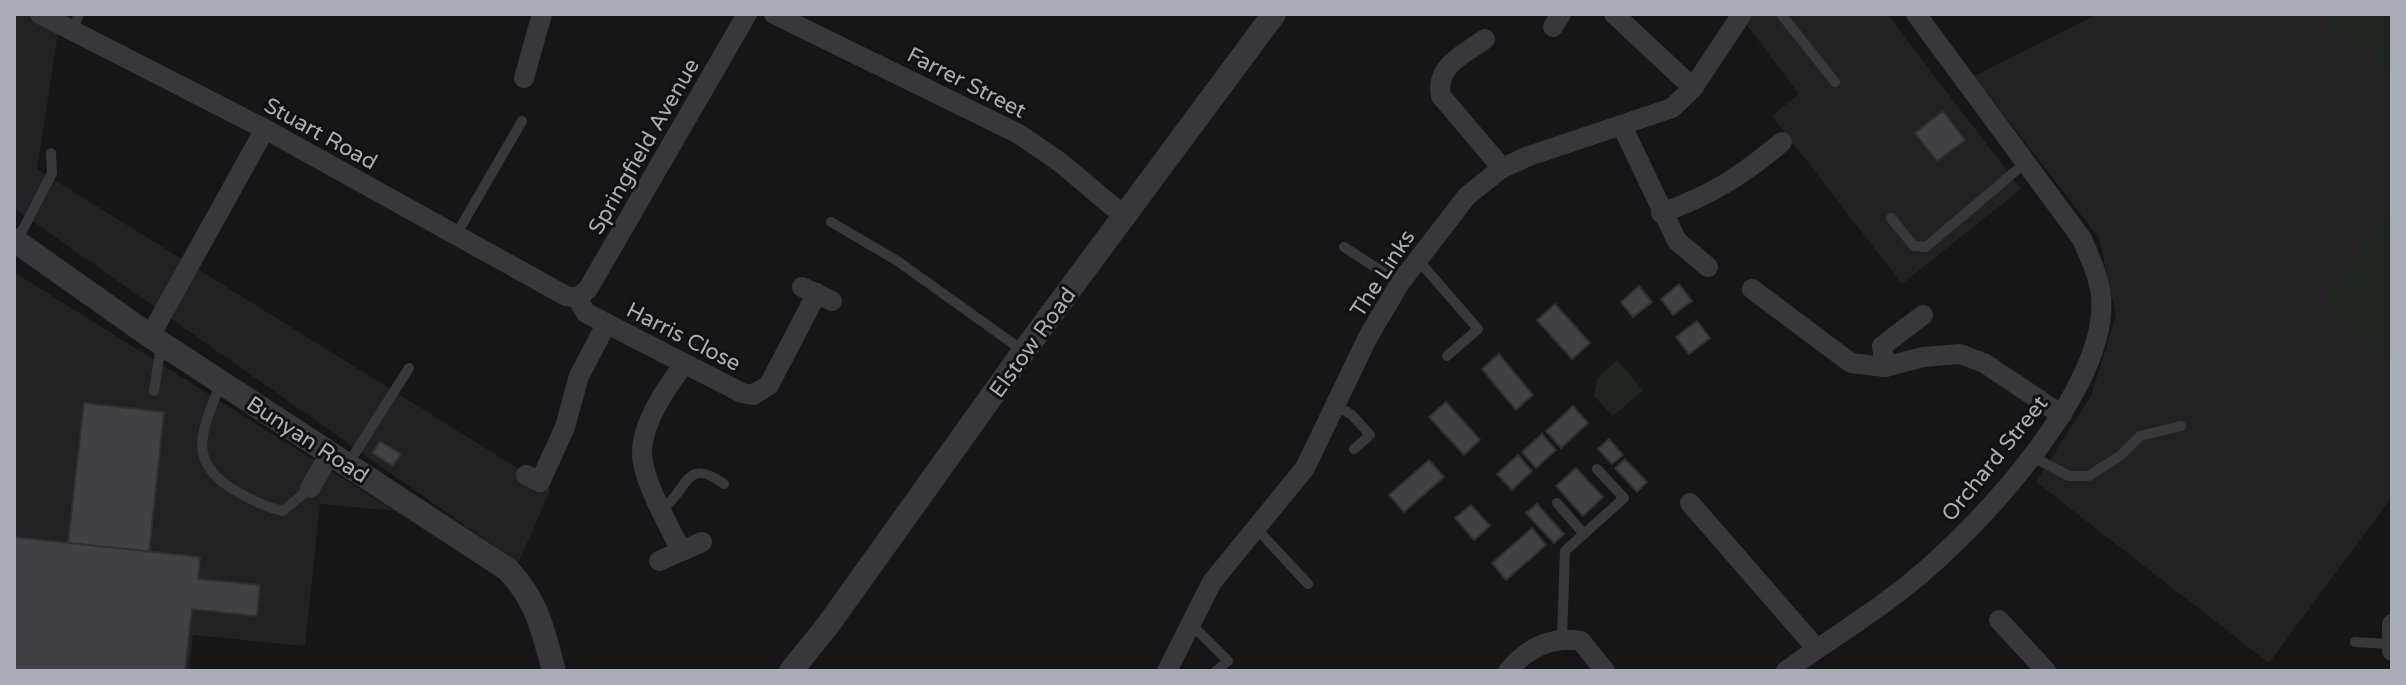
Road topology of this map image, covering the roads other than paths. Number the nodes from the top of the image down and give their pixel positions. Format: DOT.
graph roads {
  1 [pos="40,14"];
  2 [pos="542,14"];
  3 [pos="747,14"];
  4 [pos="774,14"];
  5 [pos="1274,14"];
  6 [pos="1614,14"];
  7 [pos="1742,14"];
  8 [pos="1781,14"];
  9 [pos="1919,15"];
  10 [pos="77,21"];
  11 [pos="1485,39"];
  12 [pos="524,78"];
  13 [pos="1835,82"];
  14 [pos="1693,88"];
  15 [pos="522,121"];
  16 [pos="1622,126"];
  17 [pos="265,129"];
  18 [pos="1782,142"];
  19 [pos="51,153"];
  20 [pos="2025,163"];
  21 [pos="1502,168"];
  22 [pos="1661,213"];
  23 [pos="1124,216"];
  24 [pos="1891,218"];
  25 [pos="831,222"];
  26 [pos="456,235"];
  27 [pos="15,238"];
  28 [pos="1344,247"];
  29 [pos="1417,258"];
  30 [pos="1708,267"];
  31 [pos="1400,283"];
  32 [pos="1752,289"];
  33 [pos="817,294"];
  34 [pos="577,298"];
  35 [pos="1923,315"];
  36 [pos="607,323"];
  37 [pos="156,340"];
  38 [pos="1024,351"];
  39 [pos="1447,356"];
  40 [pos="684,364"];
  41 [pos="1885,367"];
  42 [pos="409,368"];
  43 [pos="221,382"];
  44 [pos="154,391"];
  45 [pos="1334,404"];
  46 [pos="2062,415"];
  47 [pos="2181,426"];
  48 [pos="1354,449"];
  49 [pos="2031,456"];
  50 [pos="339,459"];
  51 [pos="1597,469"];
  52 [pos="526,475"];
  53 [pos="724,484"];
  54 [pos="310,488"];
  55 [pos="1557,503"];
  56 [pos="1690,503"];
  57 [pos="662,509"];
  58 [pos="1256,528"];
  59 [pos="1584,534"];
  60 [pos="702,542"];
  61 [pos="681,551"];
  62 [pos="659,561"];
  63 [pos="1308,584"];
  64 [pos="1999,620"];
  65 [pos="1191,624"];
  66 [pos="1562,637"];
  67 [pos="2391,640"];
  68 [pos="2355,642"];
  69 [pos="1817,649"];
  70 [pos="2033,666"];
  71 [pos="554,671"];
  72 [pos="791,671"];
  73 [pos="1167,671"];
  74 [pos="1216,671"];
  75 [pos="1508,671"];
  76 [pos="1605,671"];
  77 [pos="1786,671"];
  1 -- 10 [label="street, Stuart Road"];
  2 -- 12 [label="street"];
  3 -- 34 [label="street, Springfield Avenue"];
  4 -- 23 [label="street, Farrer Street"];
  5 -- 23 [label="street, Elstow Road"];
  6 -- 14 [label="street"];
  7 -- 14 [label="street, The Links"];
  8 -- 13 [label="lane"];
  9 -- 20 [label="street, Orchard Street"];
  10 -- 17 [label="street, Stuart Road"];
  11 -- 21 [label="street"];
  14 -- 16 [label="street, The Links"];
  15 -- 26 [label="lane"];
  16 -- 21 [label="street, The Links"];
  16 -- 22 [label="street"];
  17 -- 26 [label="street, Stuart Road"];
  17 -- 37 [label="street"];
  18 -- 22 [label="street"];
  19 -- 27 [label="lane"];
  20 -- 24 [label="lane"];
  20 -- 46 [label="street, Orchard Street"];
  21 -- 29 [label="street, The Links"];
  22 -- 30 [label="street"];
  23 -- 38 [label="street, Elstow Road"];
  25 -- 38 [label="lane"];
  26 -- 34 [label="street, Stuart Road"];
  27 -- 37 [label="street, Bunyan Road"];
  28 -- 31 [label="lane"];
  29 -- 31 [label="street, The Links"];
  29 -- 39 [label="lane"];
  31 -- 45 [label="street, The Links"];
  32 -- 41 [label="street"];
  33 -- 40 [label="street, Harris Close"];
  34 -- 36 [label="street, Harris Close"];
  35 -- 41 [label="street"];
  36 -- 40 [label="street, Harris Close"];
  36 -- 52 [label="street"];
  37 -- 43 [label="street, Bunyan Road"];
  37 -- 44 [label="lane"];
  38 -- 72 [label="street, Elstow Road"];
  40 -- 57 [label="street"];
  41 -- 46 [label="street"];
  42 -- 50 [label="lane"];
  43 -- 50 [label="street, Bunyan Road"];
  43 -- 54 [label="lane"];
  45 -- 48 [label="lane"];
  45 -- 58 [label="street, The Links"];
  46 -- 49 [label="street, Orchard Street"];
  47 -- 49 [label="lane"];
  49 -- 69 [label="street, Orchard Street"];
  50 -- 54 [label="street"];
  50 -- 71 [label="street, Bunyan Road"];
  51 -- 59 [label="lane"];
  53 -- 57 [label="lane"];
  55 -- 59 [label="lane"];
  56 -- 69 [label="street"];
  57 -- 61 [label="street"];
  58 -- 63 [label="lane"];
  58 -- 65 [label="street, The Links"];
  59 -- 66 [label="lane"];
  60 -- 61 [label="street"];
  61 -- 62 [label="street"];
  64 -- 70 [label="street"];
  65 -- 73 [label="street, The Links"];
  65 -- 74 [label="lane"];
  66 -- 75 [label="street"];
  66 -- 76 [label="street"];
  67 -- 68 [label="lane"];
  69 -- 77 [label="street, Orchard Street"];
}
